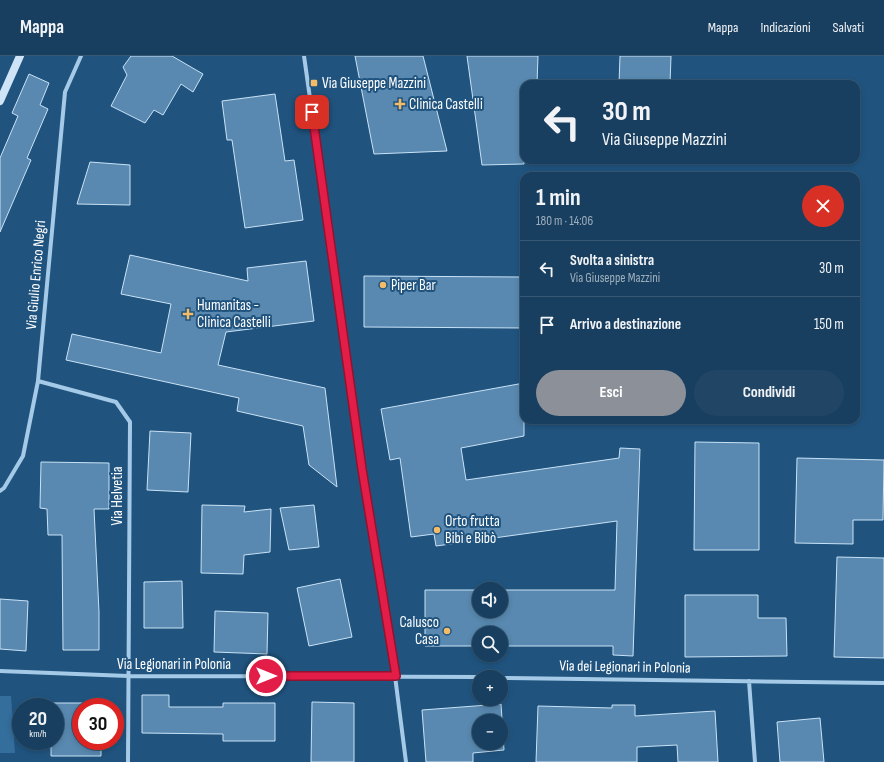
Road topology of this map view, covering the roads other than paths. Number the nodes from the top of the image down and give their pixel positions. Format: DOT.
graph roads {
  1 [pos="20,56"];
  2 [pos="81,56"];
  3 [pos="304,56"];
  4 [pos="0,101"];
  5 [pos="38,380"];
  6 [pos="0,491"];
  7 [pos="0,672"];
  8 [pos="128,676"];
  9 [pos="396,676"];
  10 [pos="472,677"];
  11 [pos="508,678"];
  12 [pos="750,681"];
  13 [pos="884,683"];
  14 [pos="128,762"];
  15 [pos="406,762"];
  16 [pos="755,762"];
  1 -- 4 [label="street"];
  2 -- 5 [label="street, Via Giulio Enrico Negri"];
  3 -- 9 [label="street"];
  5 -- 6 [label="street, Via Giulio Enrico Negri"];
  5 -- 8 [label="street, Via Helvetia"];
  7 -- 8 [label="street, Via Legionari in Polonia"];
  8 -- 9 [label="street, Via Legionari in Polonia"];
  8 -- 14 [label="street, Via Helvetia"];
  9 -- 10 [label="street"];
  9 -- 15 [label="street"];
  11 -- 12 [label="street, Via dei Legionari in Polonia"];
  12 -- 13 [label="street, Via dei Legionari in Polonia"];
  12 -- 16 [label="street"];
}
